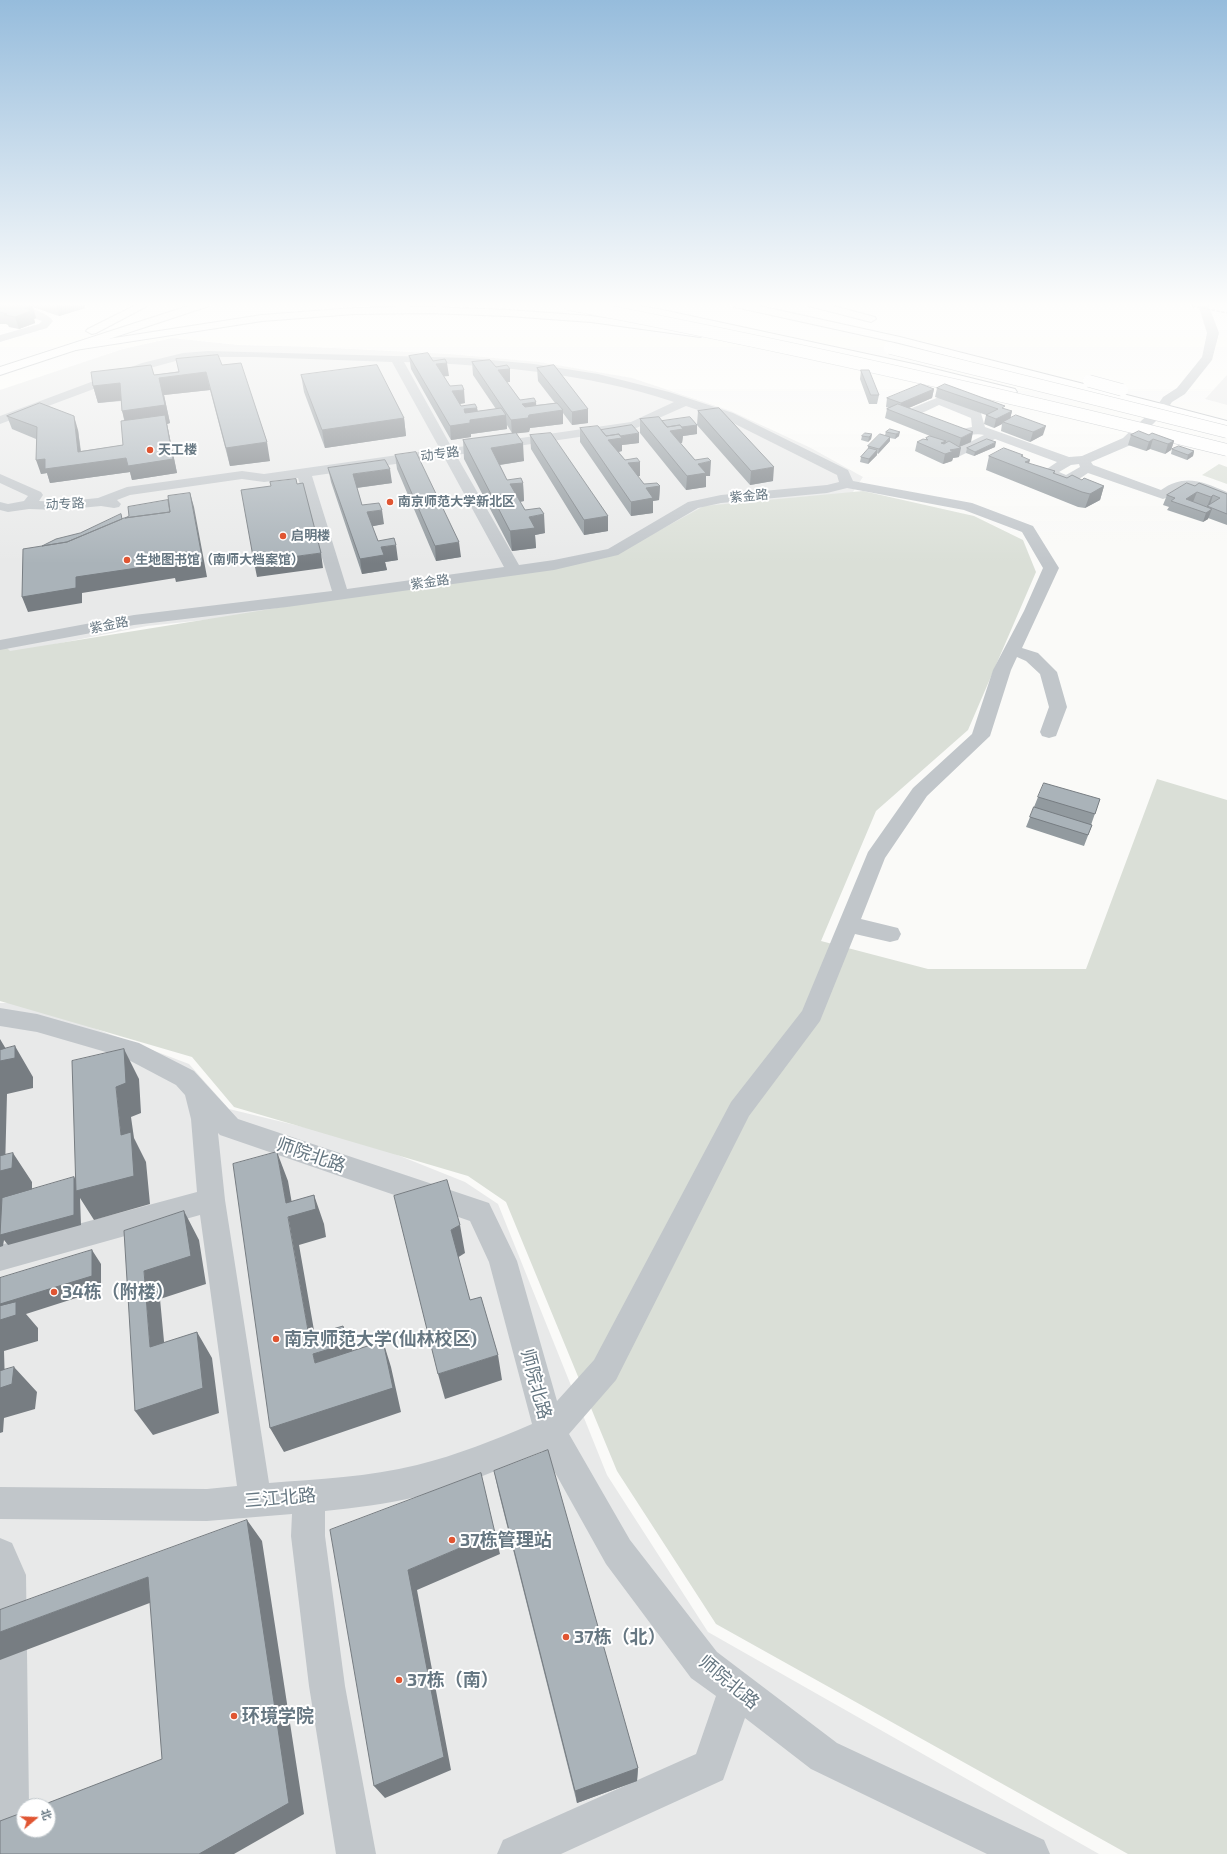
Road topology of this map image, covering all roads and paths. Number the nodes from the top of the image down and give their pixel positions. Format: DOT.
graph roads {
  1 [pos="78,391"];
  2 [pos="414,391"];
  3 [pos="643,391"];
  4 [pos="987,391"];
  5 [pos="1002,391"];
  6 [pos="1015,391"];
  7 [pos="1061,391"];
  8 [pos="1095,391"];
  9 [pos="1123,391"];
  10 [pos="1181,391"];
  11 [pos="684,402"];
  12 [pos="1162,408"];
  13 [pos="0,420"];
  14 [pos="1227,420"];
  15 [pos="1144,425"];
  16 [pos="1227,425"];
  17 [pos="979,429"];
  18 [pos="1227,432"];
  19 [pos="995,435"];
  20 [pos="941,444"];
  21 [pos="1227,444"];
  22 [pos="1227,447"];
  23 [pos="1227,450"];
  24 [pos="449,453"];
  25 [pos="1068,461"];
  26 [pos="1085,464"];
  27 [pos="305,473"];
  28 [pos="0,478"];
  29 [pos="264,478"];
  30 [pos="847,484"];
  31 [pos="240,489"];
  32 [pos="1227,497"];
  33 [pos="101,502"];
  34 [pos="29,505"];
  35 [pos="0,506"];
  36 [pos="128,506"];
  37 [pos="514,571"];
  38 [pos="341,594"];
  39 [pos="0,645"];
  40 [pos="1012,650"];
  41 [pos="1049,732"];
  42 [pos="848,924"];
  43 [pos="890,934"];
  44 [pos="0,1017"];
  45 [pos="197,1092"];
  46 [pos="211,1200"];
  47 [pos="0,1258"];
  48 [pos="550,1432"];
  49 [pos="309,1496"];
  50 [pos="255,1500"];
  51 [pos="0,1503"];
  52 [pos="0,1555"];
  53 [pos="736,1689"];
  54 [pos="10,1854"];
  55 [pos="356,1854"];
  56 [pos="517,1854"];
  57 [pos="1030,1854"];
  1 -- 13 [label="street"];
  2 -- 24 [label="street"];
  3 -- 11 [label="street"];
  4 -- 23 [label="main road, bridge"];
  5 -- 15 [label="main road, bridge"];
  6 -- 21 [label="main road"];
  7 -- 18 [label="main road, bridge"];
  8 -- 12 [label="main road"];
  9 -- 14 [label="main road, bridge"];
  10 -- 12 [label="street"];
  11 -- 24 [label="street, 动专路"];
  11 -- 30 [label="street"];
  12 -- 15 [label="street"];
  12 -- 16 [label="main road"];
  15 -- 22 [label="main road"];
  15 -- 26 [label="street"];
  17 -- 19 [label="street"];
  19 -- 20 [label="street"];
  19 -- 25 [label="street"];
  24 -- 27 [label="street, 动专路"];
  24 -- 37 [label="street"];
  25 -- 26 [label="street"];
  25 -- 26 [label="street"];
  26 -- 32 [label="street"];
  27 -- 29 [label="street, 动专路"];
  27 -- 38 [label="street"];
  28 -- 34 [label="street"];
  29 -- 31 [label="street"];
  29 -- 33 [label="street"];
  30 -- 37 [label="street, 紫金路"];
  30 -- 40 [label="street"];
  33 -- 34 [label="street, 动专路"];
  33 -- 36 [label="street"];
  34 -- 35 [label="street, 动专路"];
  37 -- 38 [label="street, 紫金路"];
  38 -- 39 [label="street, 紫金路"];
  40 -- 41 [label="street"];
  40 -- 42 [label="street"];
  42 -- 43 [label="street"];
  42 -- 48 [label="street"];
  44 -- 45 [label="street, 师院北路"];
  45 -- 46 [label="street"];
  45 -- 48 [label="street, 师院北路"];
  46 -- 47 [label="street"];
  46 -- 50 [label="street"];
  48 -- 49 [label="street, 三江北路"];
  48 -- 53 [label="street, 师院北路"];
  49 -- 50 [label="street, 三江北路"];
  49 -- 55 [label="street"];
  50 -- 51 [label="street, 三江北路"];
  52 -- 54 [label="street"];
  53 -- 56 [label="street"];
  53 -- 57 [label="street, 师院北路"];
}
